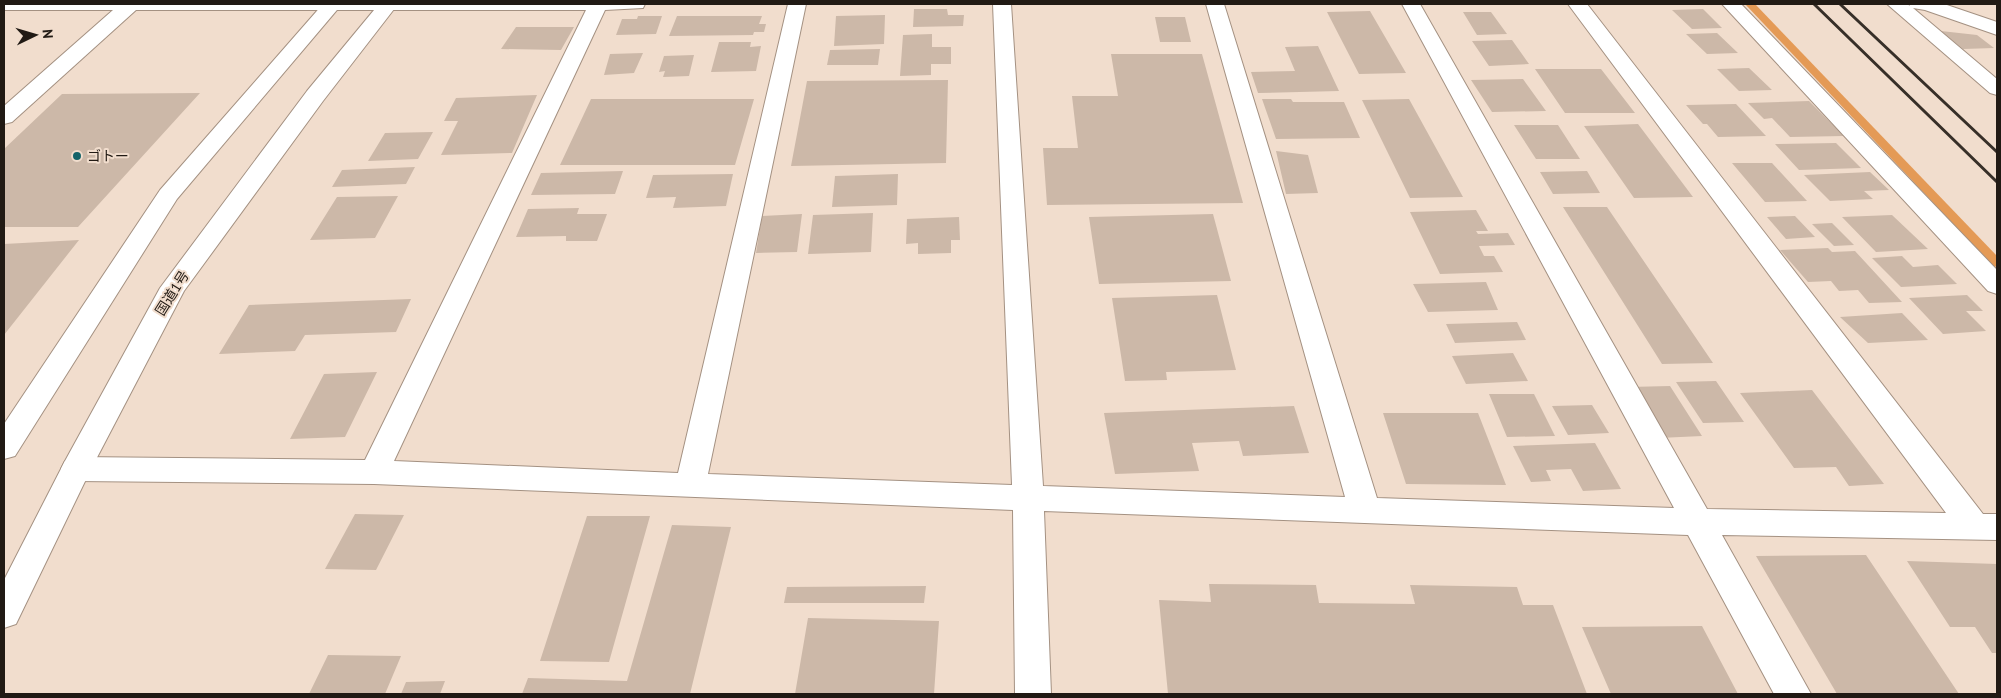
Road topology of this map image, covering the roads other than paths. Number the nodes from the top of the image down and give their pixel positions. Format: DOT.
graph roads {
  1 [pos="4,4"];
  2 [pos="130,4"];
  3 [pos="332,4"];
  4 [pos="388,4"];
  5 [pos="598,4"];
  6 [pos="636,4"];
  7 [pos="797,4"];
  8 [pos="1002,4"];
  9 [pos="1214,4"];
  10 [pos="1411,4"];
  11 [pos="1577,4"];
  12 [pos="1731,4"];
  13 [pos="1896,4"];
  14 [pos="1918,4"];
  15 [pos="1997,29"];
  16 [pos="1997,89"];
  17 [pos="4,117"];
  18 [pos="1997,285"];
  19 [pos="4,448"];
  20 [pos="76,469"];
  21 [pos="374,472"];
  22 [pos="690,486"];
  23 [pos="1028,497"];
  24 [pos="1365,510"];
  25 [pos="1698,522"];
  26 [pos="1986,526"];
  27 [pos="4,614"];
  28 [pos="1033,694"];
  29 [pos="1793,694"];
  1 -- 2 [label="main road"];
  2 -- 3 [label="main road"];
  2 -- 17 [label="main road"];
  3 -- 4 [label="main road"];
  3 -- 19 [label="main road"];
  4 -- 5 [label="main road"];
  4 -- 20 [label="main road, 国道1号"];
  5 -- 6 [label="main road"];
  5 -- 21 [label="main road"];
  7 -- 22 [label="main road"];
  8 -- 23 [label="main road"];
  9 -- 24 [label="main road"];
  10 -- 25 [label="main road"];
  11 -- 26 [label="main road"];
  12 -- 18 [label="main road"];
  13 -- 16 [label="main road"];
  14 -- 15 [label="main road"];
  20 -- 21 [label="main road"];
  20 -- 27 [label="main road, 国道1号"];
  21 -- 22 [label="main road"];
  22 -- 23 [label="main road"];
  23 -- 24 [label="main road"];
  23 -- 28 [label="main road"];
  24 -- 25 [label="main road"];
  25 -- 26 [label="main road"];
  25 -- 29 [label="main road"];
}
